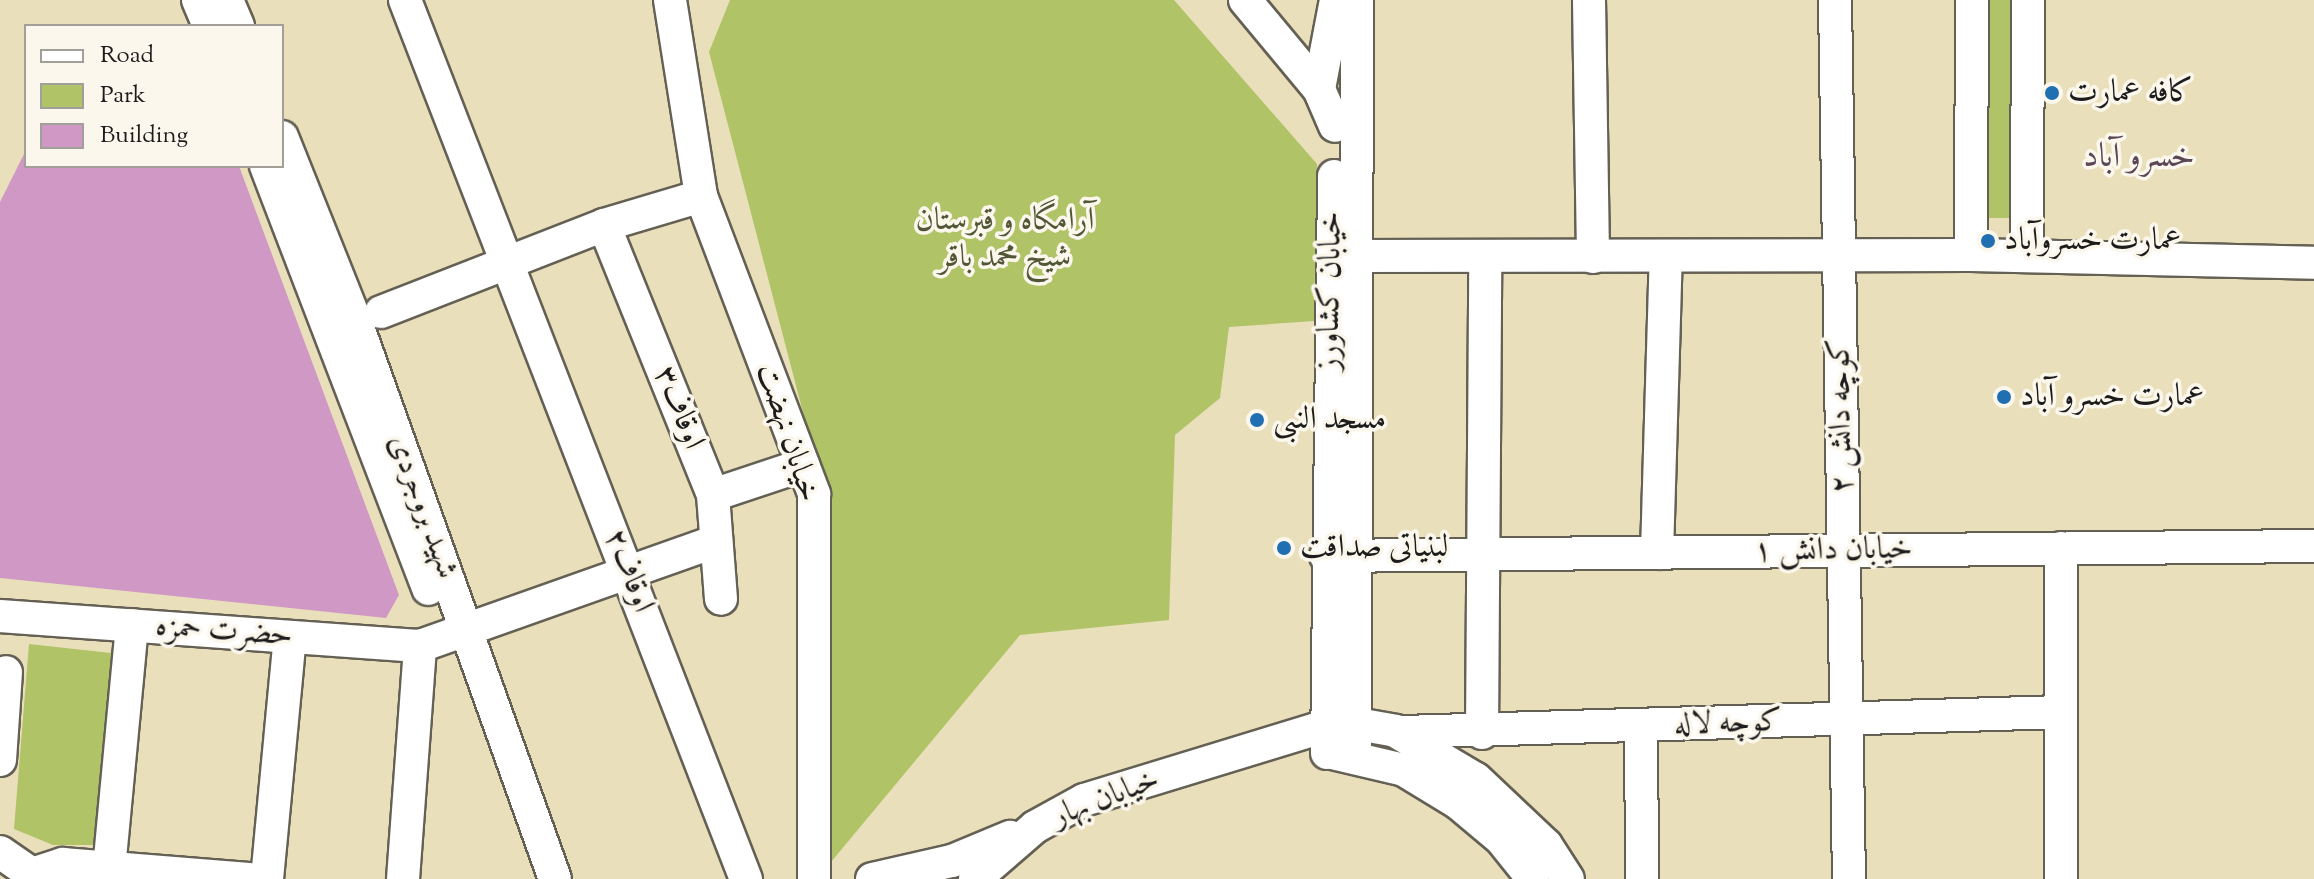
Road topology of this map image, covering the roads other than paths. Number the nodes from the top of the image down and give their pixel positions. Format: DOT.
graph roads {
  1 [pos="198,0"];
  2 [pos="227,0"];
  3 [pos="405,0"];
  4 [pos="670,0"];
  5 [pos="1245,0"];
  6 [pos="1336,0"];
  7 [pos="1357,0"];
  8 [pos="1589,0"];
  9 [pos="1835,0"];
  10 [pos="1972,0"];
  11 [pos="2028,0"];
  12 [pos="208,24"];
  13 [pos="237,24"];
  14 [pos="1319,89"];
  15 [pos="1335,126"];
  16 [pos="284,143"];
  17 [pos="267,168"];
  18 [pos="701,196"];
  19 [pos="604,225"];
  20 [pos="1971,255"];
  21 [pos="1354,256"];
  22 [pos="2027,256"];
  23 [pos="1485,257"];
  24 [pos="1593,257"];
  25 [pos="1666,257"];
  26 [pos="1839,258"];
  27 [pos="507,263"];
  28 [pos="2314,263"];
  29 [pos="381,312"];
  30 [pos="803,465"];
  31 [pos="713,495"];
  32 [pos="716,541"];
  33 [pos="2314,546"];
  34 [pos="2061,548"];
  35 [pos="1844,551"];
  36 [pos="1657,553"];
  37 [pos="1484,555"];
  38 [pos="1338,556"];
  39 [pos="629,572"];
  40 [pos="721,599"];
  41 [pos="0,616"];
  42 [pos="132,625"];
  43 [pos="290,637"];
  44 [pos="444,637"];
  45 [pos="6,672"];
  46 [pos="2061,712"];
  47 [pos="1847,720"];
  48 [pos="1641,727"];
  49 [pos="1395,731"];
  50 [pos="1482,733"];
  51 [pos="1341,739"];
  52 [pos="0,760"];
  53 [pos="1035,827"];
  54 [pos="0,852"];
  55 [pos="109,869"];
  56 [pos="34,877"];
  57 [pos="248,879"];
  58 [pos="267,879"];
  59 [pos="403,879"];
  60 [pos="535,879"];
  61 [pos="555,879"];
  62 [pos="746,879"];
  63 [pos="814,879"];
  64 [pos="872,879"];
  65 [pos="975,879"];
  66 [pos="1533,879"];
  67 [pos="1568,879"];
  68 [pos="1642,879"];
  69 [pos="1849,879"];
  70 [pos="2061,879"];
  1 -- 12 [label="street"];
  2 -- 13 [label="street"];
  3 -- 27 [label="street, اوقاف۲"];
  4 -- 18 [label="street, خیابان نهضت"];
  5 -- 14 [label="street"];
  6 -- 14 [label="street"];
  6 -- 15 [label="street, خیابان کشاورز"];
  7 -- 21 [label="street, خیابان کشاورز"];
  8 -- 24 [label="street"];
  9 -- 26 [label="street, کوچه دانش ۲"];
  10 -- 20 [label="street"];
  11 -- 22 [label="street"];
  14 -- 15 [label="street"];
  15 -- 38 [label="street, خیابان کشاورز"];
  16 -- 44 [label="street, شهید بروجردی"];
  17 -- 44 [label="street, شهید بروجردی"];
  18 -- 19 [label="street"];
  18 -- 30 [label="street, خیابان نهضت"];
  19 -- 27 [label="street"];
  19 -- 31 [label="street, اوقاف۳"];
  20 -- 22 [label="street"];
  20 -- 26 [label="street"];
  21 -- 23 [label="street"];
  21 -- 38 [label="street, خیابان کشاورز"];
  22 -- 28 [label="street"];
  23 -- 24 [label="street"];
  23 -- 37 [label="street"];
  24 -- 25 [label="street"];
  25 -- 26 [label="street"];
  25 -- 36 [label="street"];
  26 -- 35 [label="street, کوچه دانش ۲"];
  27 -- 29 [label="street"];
  27 -- 39 [label="street, اوقاف۲"];
  30 -- 31 [label="street"];
  30 -- 63 [label="street, خیابان نهضت"];
  31 -- 32 [label="street, اوقاف۳"];
  32 -- 39 [label="street"];
  32 -- 40 [label="street, اوقاف۳"];
  33 -- 34 [label="street, خیابان دانش ۱"];
  34 -- 35 [label="street, خیابان دانش ۱"];
  34 -- 46 [label="street"];
  35 -- 36 [label="street, خیابان دانش ۱"];
  35 -- 47 [label="street, کوچه دانش ۲"];
  36 -- 37 [label="street, خیابان دانش ۱"];
  37 -- 38 [label="street, خیابان دانش ۱"];
  37 -- 50 [label="street"];
  38 -- 51 [label="street, خیابان کشاورز"];
  39 -- 44 [label="street"];
  39 -- 62 [label="street, اوقاف۲"];
  41 -- 42 [label="street, حضرت حمزه"];
  42 -- 43 [label="street, حضرت حمزه"];
  42 -- 55 [label="street"];
  43 -- 44 [label="street, حضرت حمزه"];
  43 -- 58 [label="street"];
  44 -- 59 [label="street"];
  44 -- 60 [label="street, شهید بروجردی"];
  44 -- 61 [label="street, شهید بروجردی"];
  45 -- 52 [label="street"];
  46 -- 47 [label="street, کوچه لاله"];
  46 -- 70 [label="street"];
  47 -- 48 [label="street, کوچه لاله"];
  47 -- 69 [label="street, کوچه دانش ۲"];
  48 -- 50 [label="street, کوچه لاله"];
  48 -- 68 [label="street"];
  49 -- 50 [label="street, کوچه لاله"];
  49 -- 51 [label="street"];
  49 -- 67 [label="street"];
  51 -- 53 [label="street, خیابان بهار"];
  51 -- 66 [label="street"];
  53 -- 64 [label="street"];
  53 -- 65 [label="street, خیابان بهار"];
  54 -- 56 [label="street"];
  55 -- 56 [label="street"];
  55 -- 57 [label="street"];
}
